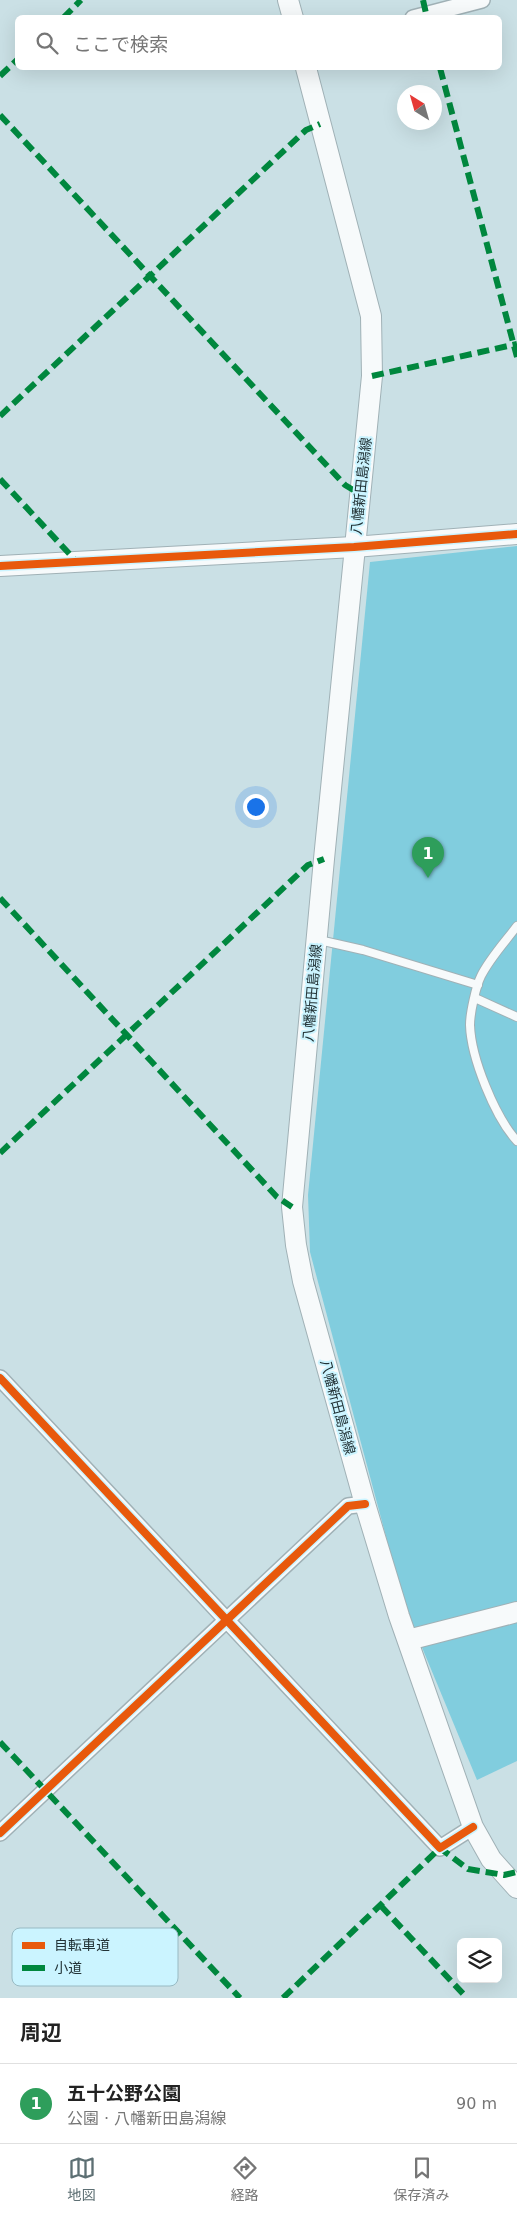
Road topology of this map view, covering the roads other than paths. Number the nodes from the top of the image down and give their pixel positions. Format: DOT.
graph roads {
  1 [pos="288,0"];
  2 [pos="482,0"];
  3 [pos="292,15"];
  4 [pos="424,15"];
  5 [pos="307,70"];
  6 [pos="517,534"];
  7 [pos="354,547"];
  8 [pos="0,566"];
  9 [pos="517,926"];
  10 [pos="317,939"];
  11 [pos="478,984"];
  12 [pos="475,998"];
  13 [pos="517,1017"];
  14 [pos="517,1141"];
  15 [pos="0,1378"];
  16 [pos="365,1504"];
  17 [pos="517,1612"];
  18 [pos="227,1622"];
  19 [pos="408,1640"];
  20 [pos="473,1827"];
  21 [pos="0,1833"];
  22 [pos="517,1888"];
  1 -- 3 [label="main road"];
  2 -- 4 [label="street"];
  5 -- 7 [label="main road, 八幡新田島潟線"];
  6 -- 7 [label="main road"];
  7 -- 8 [label="main road"];
  7 -- 10 [label="main road, 八幡新田島潟線"];
  9 -- 11 [label="lane"];
  10 -- 11 [label="lane"];
  10 -- 16 [label="main road, 八幡新田島潟線"];
  11 -- 12 [label="lane"];
  12 -- 13 [label="lane"];
  12 -- 14 [label="lane"];
  15 -- 18 [label="street"];
  16 -- 18 [label="street"];
  16 -- 19 [label="main road, 八幡新田島潟線"];
  17 -- 19 [label="main road"];
  18 -- 20 [label="street"];
  18 -- 21 [label="street"];
  19 -- 20 [label="main road, 八幡新田島潟線"];
  20 -- 22 [label="main road, 八幡新田島潟線"];
}
